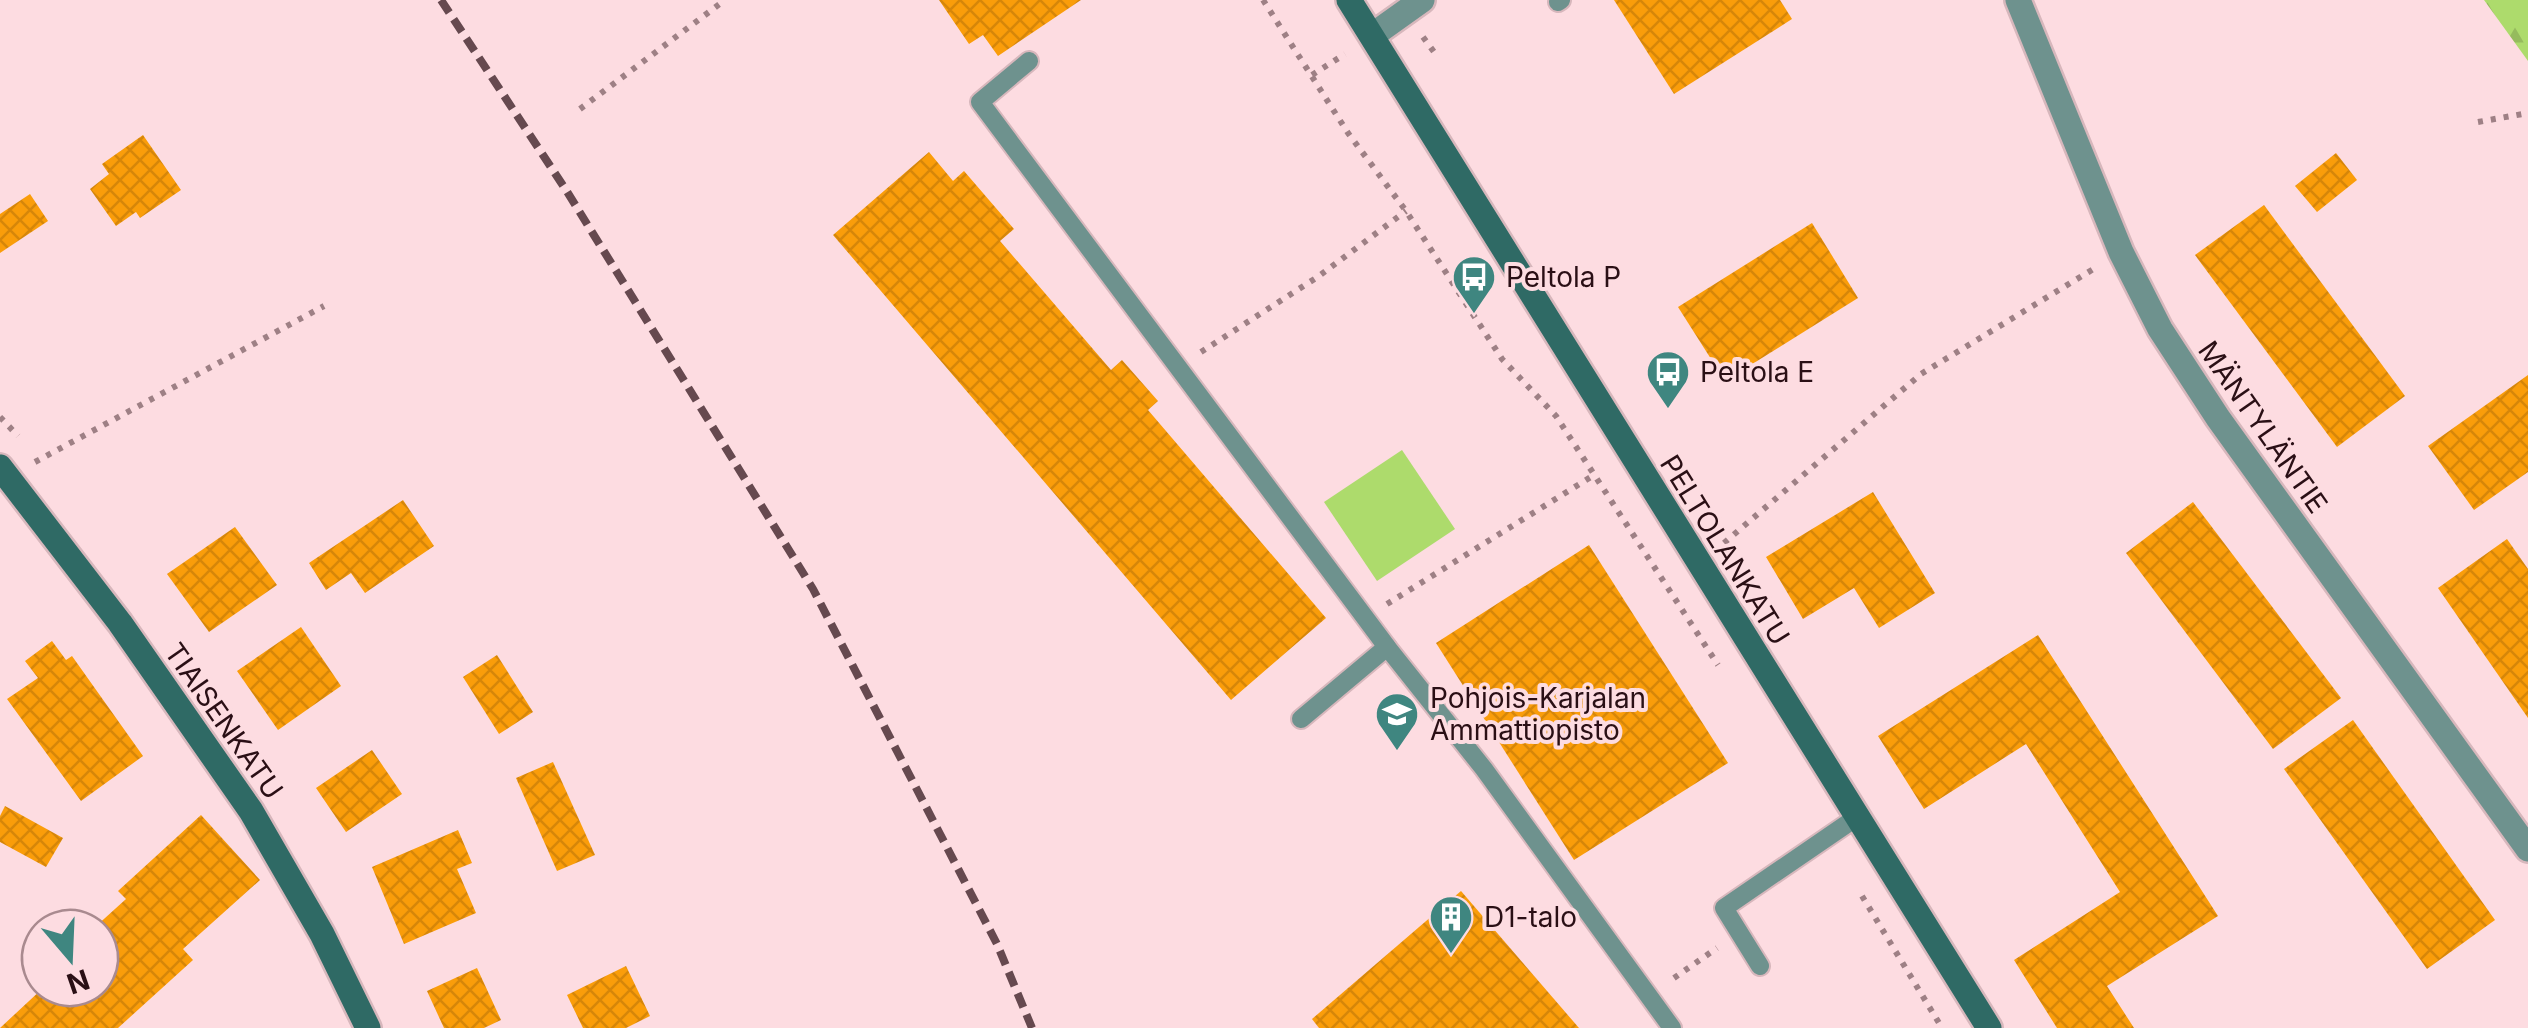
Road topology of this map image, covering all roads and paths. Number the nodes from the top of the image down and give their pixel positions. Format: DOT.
graph roads {
  1 [pos="725,0"];
  2 [pos="1263,0"];
  3 [pos="1349,0"];
  4 [pos="1422,0"];
  5 [pos="2018,0"];
  6 [pos="1373,35"];
  7 [pos="1029,61"];
  8 [pos="580,109"];
  9 [pos="2528,112"];
  10 [pos="2478,122"];
  11 [pos="1406,211"];
  12 [pos="2121,252"];
  13 [pos="324,306"];
  14 [pos="1178,367"];
  15 [pos="41,460"];
  16 [pos="2,471"];
  17 [pos="1594,475"];
  18 [pos="1698,565"];
  19 [pos="1666,584"];
  20 [pos="1365,618"];
  21 [pos="1387,647"];
  22 [pos="1727,679"];
  23 [pos="1301,719"];
  24 [pos="1856,816"];
  25 [pos="1826,838"];
  26 [pos="2528,848"];
  27 [pos="1760,966"];
  28 [pos="368,1028"];
  29 [pos="1672,1028"];
  30 [pos="1942,1028"];
  31 [pos="1990,1028"];
  1 -- 8 [label="path"];
  2 -- 11 [label="path"];
  3 -- 6 [label="street, PELTOLANKATU"];
  4 -- 6 [label="street"];
  5 -- 12 [label="street, MÄNTYLÄNTIE"];
  6 -- 18 [label="street, PELTOLANKATU"];
  7 -- 14 [label="lane"];
  9 -- 10 [label="path"];
  11 -- 14 [label="path"];
  11 -- 17 [label="path"];
  12 -- 18 [label="path"];
  12 -- 26 [label="street, MÄNTYLÄNTIE"];
  13 -- 15 [label="path"];
  14 -- 20 [label="lane"];
  16 -- 28 [label="street, TIAISENKATU"];
  17 -- 19 [label="path"];
  17 -- 20 [label="path"];
  18 -- 19 [label="path"];
  18 -- 24 [label="street, PELTOLANKATU"];
  19 -- 22 [label="path"];
  20 -- 21 [label="lane"];
  21 -- 23 [label="lane"];
  21 -- 29 [label="lane"];
  24 -- 25 [label="lane"];
  24 -- 31 [label="street, PELTOLANKATU"];
  25 -- 27 [label="lane"];
  25 -- 30 [label="path"];
}
